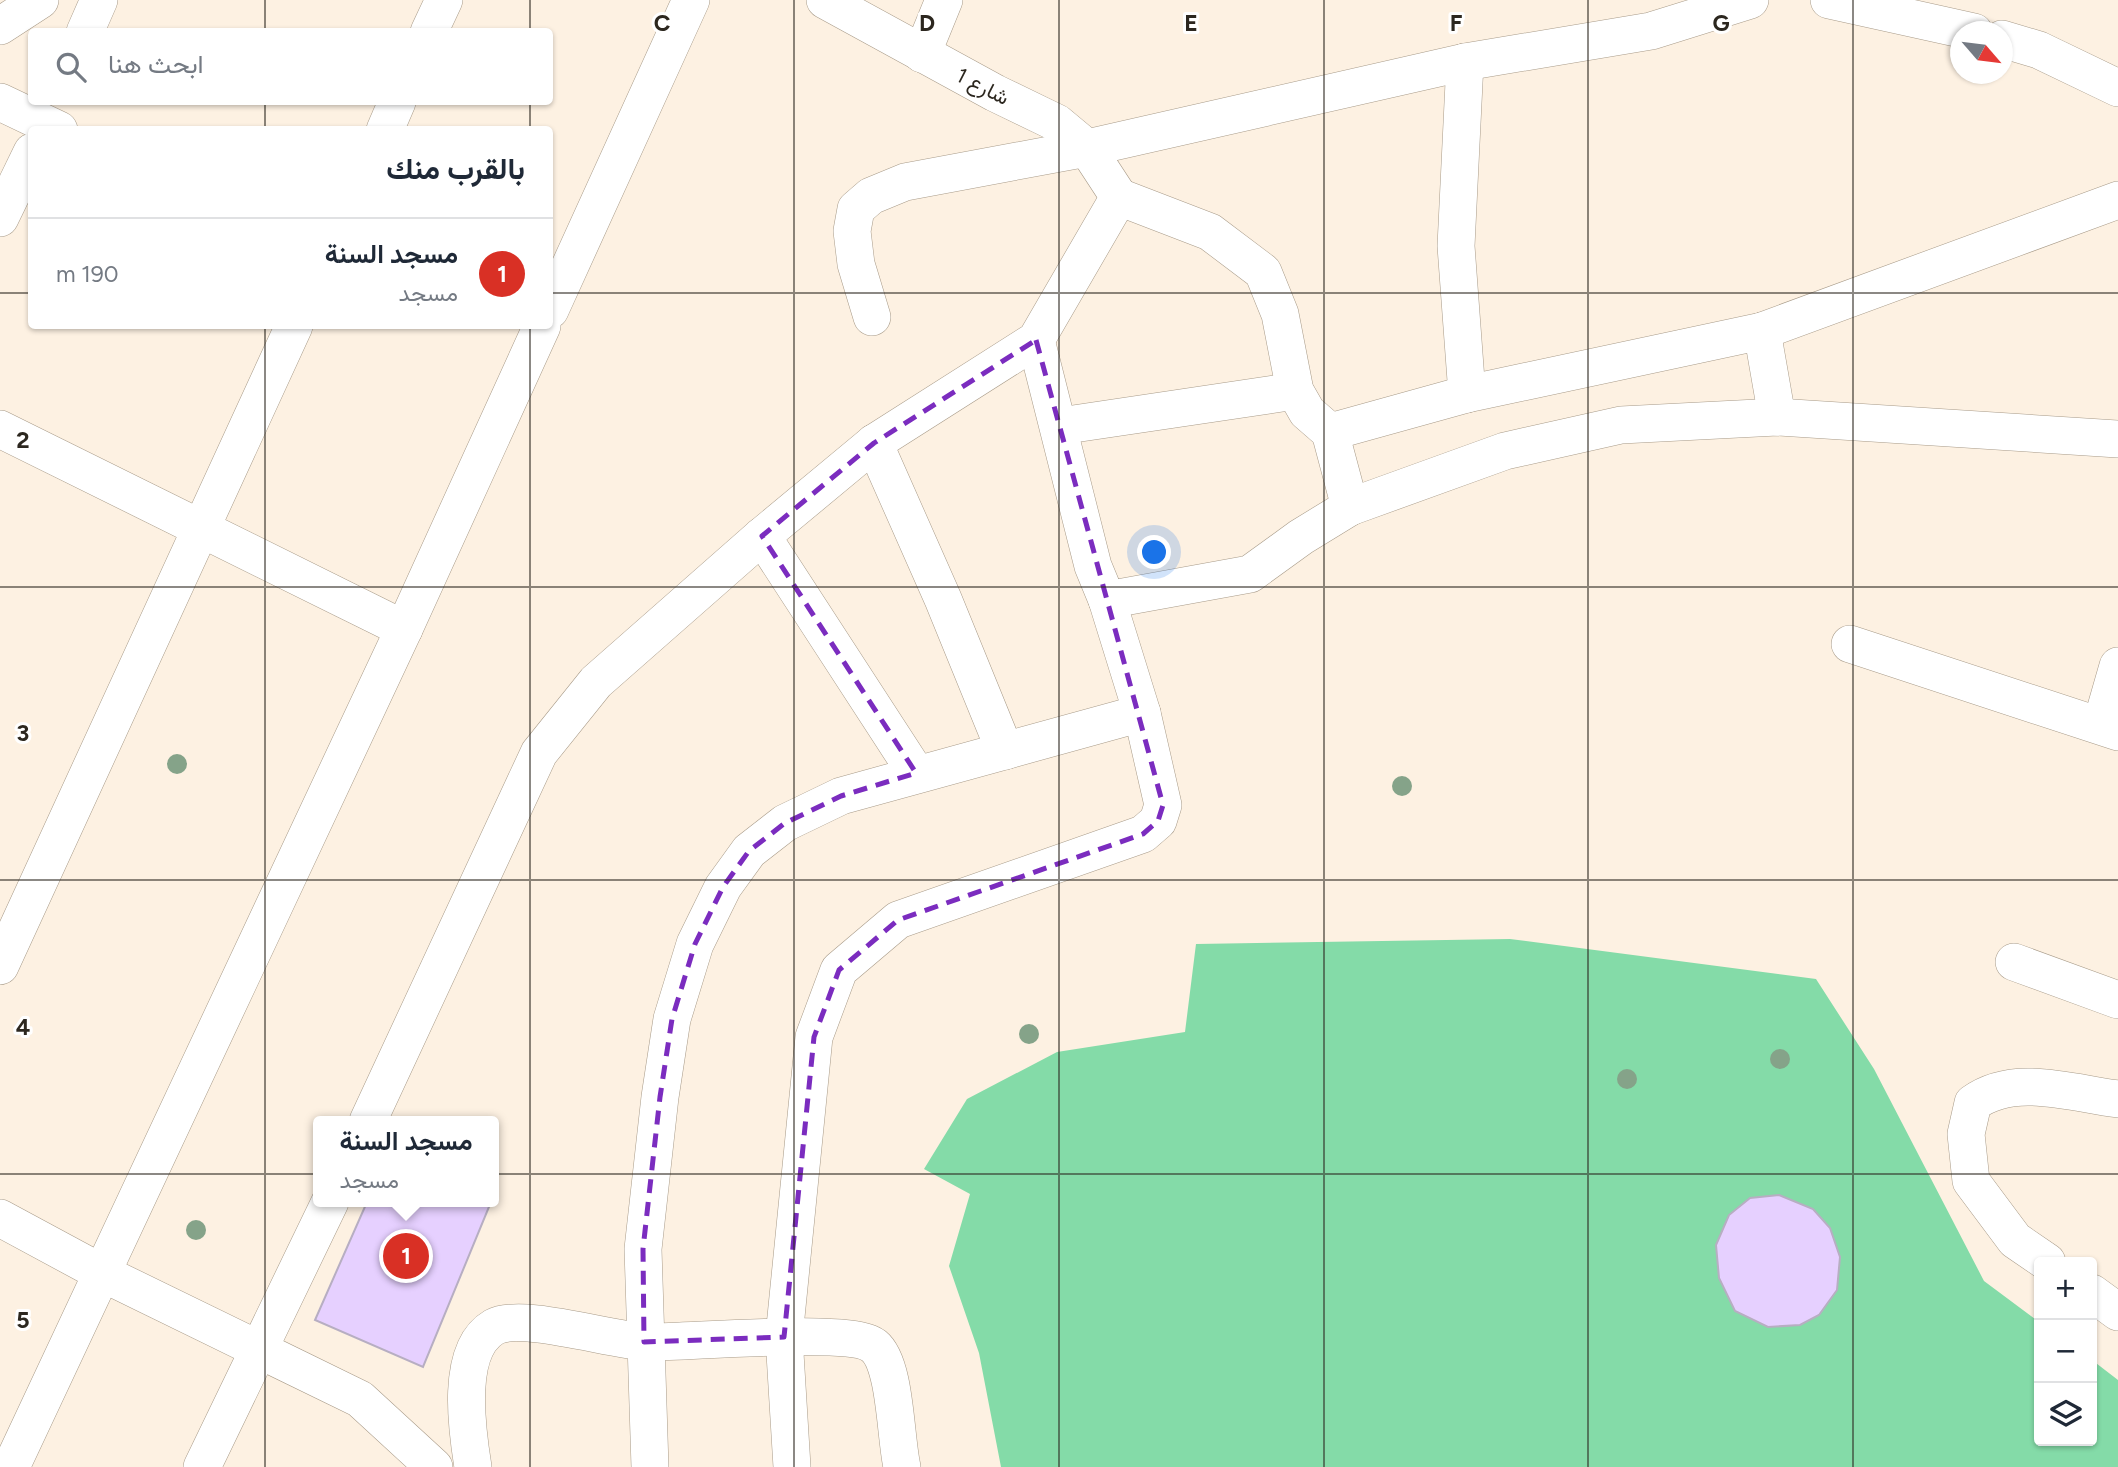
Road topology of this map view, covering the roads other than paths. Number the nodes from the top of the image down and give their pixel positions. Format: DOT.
graph roads {
  1 [pos="40,0"];
  2 [pos="99,0"];
  3 [pos="444,0"];
  4 [pos="691,0"];
  5 [pos="825,0"];
  6 [pos="944,0"];
  7 [pos="1750,0"];
  8 [pos="1829,0"];
  9 [pos="0,26"];
  10 [pos="1950,27"];
  11 [pos="87,28"];
  12 [pos="431,28"];
  13 [pos="2013,42"];
  14 [pos="922,54"];
  15 [pos="1465,62"];
  16 [pos="2118,88"];
  17 [pos="0,102"];
  18 [pos="396,105"];
  19 [pos="44,126"];
  20 [pos="387,126"];
  21 [pos="1087,148"];
  22 [pos="28,163"];
  23 [pos="1119,197"];
  24 [pos="2118,200"];
  25 [pos="0,218"];
  26 [pos="553,303"];
  27 [pos="872,317"];
  28 [pos="293,329"];
  29 [pos="541,329"];
  30 [pos="1762,331"];
  31 [pos="1036,340"];
  32 [pos="1295,391"];
  33 [pos="1467,394"];
  34 [pos="1777,417"];
  35 [pos="1060,426"];
  36 [pos="0,429"];
  37 [pos="1330,432"];
  38 [pos="2118,439"];
  39 [pos="874,443"];
  40 [pos="1350,507"];
  41 [pos="200,528"];
  42 [pos="762,536"];
  43 [pos="1107,600"];
  44 [pos="404,629"];
  45 [pos="1850,644"];
  46 [pos="2118,666"];
  47 [pos="1142,713"];
  48 [pos="2110,728"];
  49 [pos="1004,751"];
  50 [pos="916,773"];
  51 [pos="2014,962"];
  52 [pos="0,966"];
  53 [pos="2118,1000"];
  54 [pos="2118,1099"];
  55 [pos="370,1116"];
  56 [pos="328,1207"];
  57 [pos="0,1218"];
  58 [pos="2040,1257"];
  59 [pos="102,1273"];
  60 [pos="2097,1297"];
  61 [pos="2118,1312"];
  62 [pos="784,1337"];
  63 [pos="645,1342"];
  64 [pos="261,1350"];
  65 [pos="11,1467"];
  66 [pos="202,1467"];
  67 [pos="434,1467"];
  68 [pos="473,1467"];
  69 [pos="650,1467"];
  70 [pos="792,1467"];
  71 [pos="902,1467"];
  1 -- 9 [label="street"];
  2 -- 11 [label="street"];
  3 -- 12 [label="street"];
  4 -- 26 [label="street"];
  5 -- 14 [label="street, شارع 1"];
  6 -- 14 [label="street"];
  7 -- 15 [label="street"];
  8 -- 10 [label="street"];
  13 -- 16 [label="street"];
  14 -- 21 [label="street, شارع 1"];
  15 -- 21 [label="street"];
  15 -- 33 [label="street"];
  17 -- 19 [label="street"];
  18 -- 20 [label="street"];
  21 -- 23 [label="street, شارع 1"];
  21 -- 27 [label="street"];
  22 -- 25 [label="street"];
  23 -- 31 [label="street"];
  23 -- 32 [label="street"];
  24 -- 30 [label="street"];
  28 -- 41 [label="street"];
  29 -- 44 [label="street"];
  30 -- 33 [label="street"];
  30 -- 34 [label="street"];
  31 -- 35 [label="street"];
  31 -- 39 [label="street"];
  32 -- 35 [label="street"];
  32 -- 37 [label="street"];
  33 -- 37 [label="street"];
  34 -- 38 [label="street"];
  34 -- 40 [label="street"];
  35 -- 43 [label="street"];
  36 -- 41 [label="street"];
  37 -- 40 [label="street"];
  39 -- 42 [label="street"];
  39 -- 49 [label="street"];
  40 -- 43 [label="street"];
  41 -- 44 [label="street"];
  41 -- 52 [label="street"];
  42 -- 50 [label="street"];
  42 -- 55 [label="street"];
  43 -- 47 [label="street"];
  44 -- 59 [label="street"];
  45 -- 48 [label="street"];
  46 -- 48 [label="street"];
  47 -- 49 [label="street"];
  47 -- 62 [label="street"];
  49 -- 50 [label="street"];
  50 -- 63 [label="street"];
  51 -- 53 [label="street"];
  54 -- 58 [label="street"];
  56 -- 64 [label="street"];
  57 -- 59 [label="street"];
  59 -- 64 [label="street"];
  59 -- 65 [label="street"];
  60 -- 61 [label="street"];
  62 -- 63 [label="street"];
  62 -- 70 [label="street"];
  62 -- 71 [label="street"];
  63 -- 68 [label="street"];
  63 -- 69 [label="street"];
  64 -- 66 [label="street"];
  64 -- 67 [label="street"];
}
